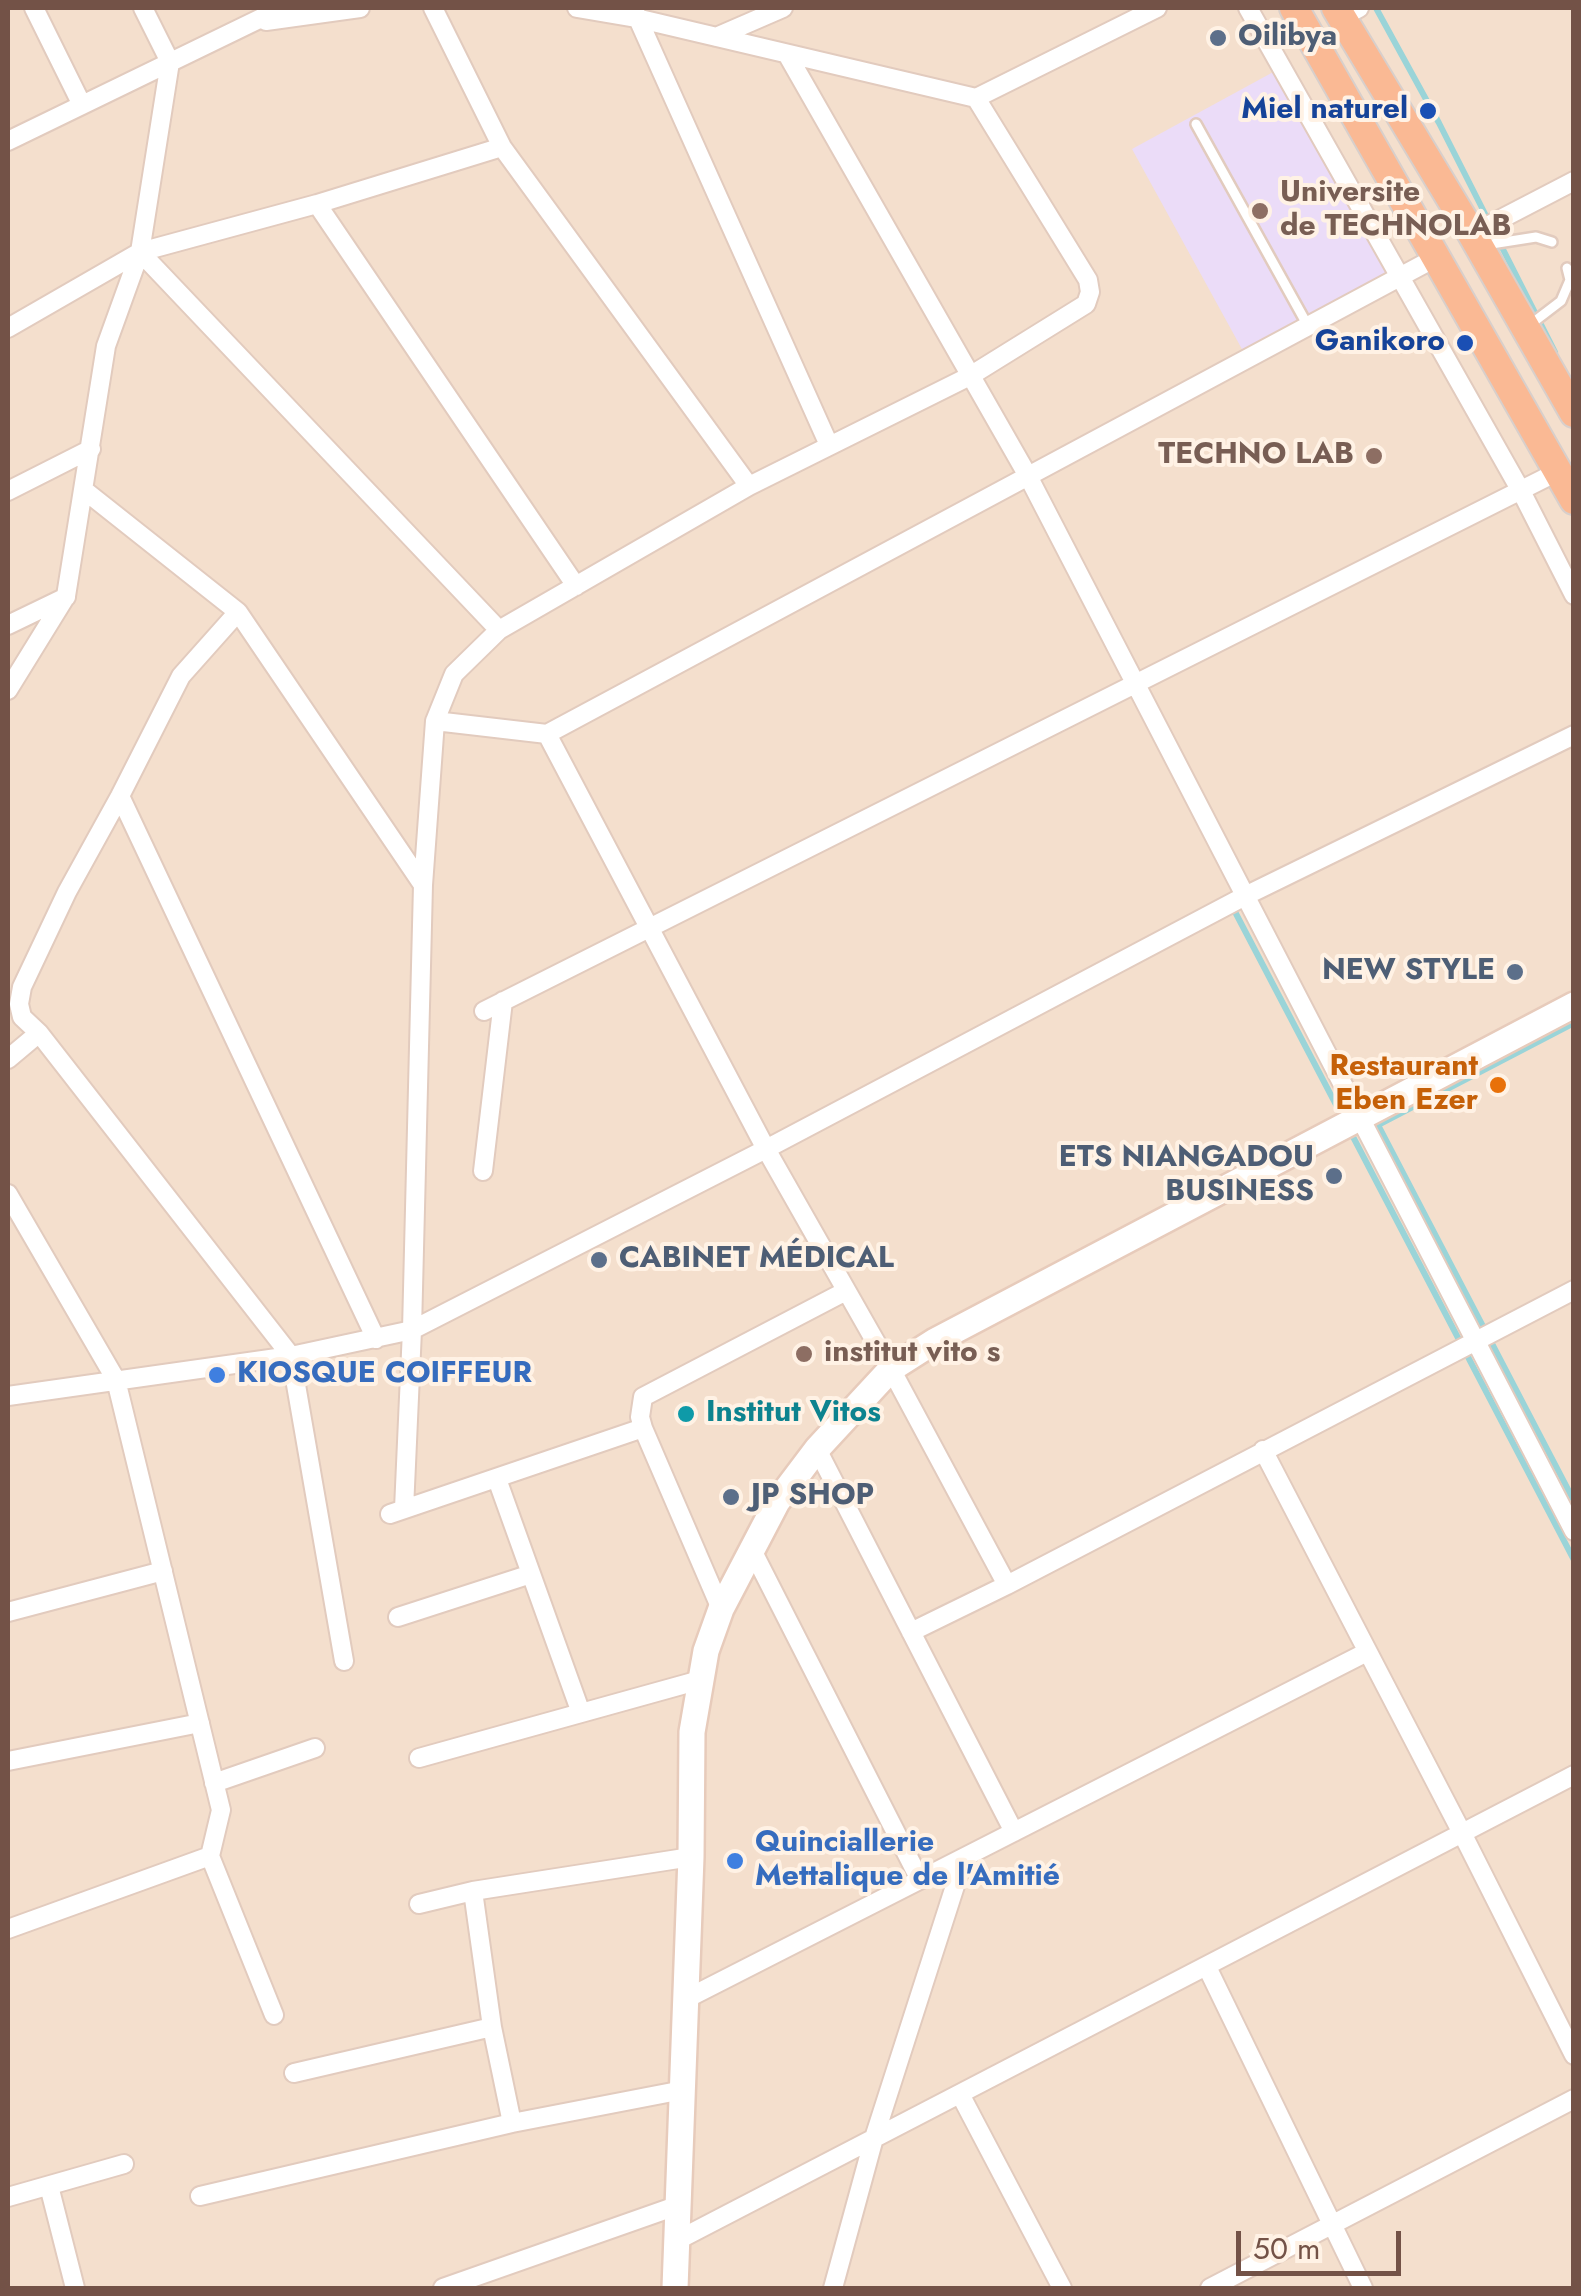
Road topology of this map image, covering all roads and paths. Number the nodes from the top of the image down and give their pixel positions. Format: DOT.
graph roads {
  1 [pos="34,8"];
  2 [pos="143,8"];
  3 [pos="282,8"];
  4 [pos="360,8"];
  5 [pos="433,8"];
  6 [pos="576,8"];
  7 [pos="783,8"];
  8 [pos="1156,8"];
  9 [pos="1248,8"];
  10 [pos="1294,8"];
  11 [pos="1346,11"];
  12 [pos="635,13"];
  13 [pos="248,24"];
  14 [pos="716,37"];
  15 [pos="788,54"];
  16 [pos="170,62"];
  17 [pos="976,98"];
  18 [pos="82,105"];
  19 [pos="1196,124"];
  20 [pos="8,141"];
  21 [pos="502,146"];
  22 [pos="1574,181"];
  23 [pos="317,204"];
  24 [pos="1475,240"];
  25 [pos="1552,242"];
  26 [pos="140,252"];
  27 [pos="1435,258"];
  28 [pos="1567,268"];
  29 [pos="1399,277"];
  30 [pos="1308,326"];
  31 [pos="8,328"];
  32 [pos="1526,329"];
  33 [pos="970,376"];
  34 [pos="1574,413"];
  35 [pos="829,445"];
  36 [pos="91,449"];
  37 [pos="1557,472"];
  38 [pos="1028,476"];
  39 [pos="749,486"];
  40 [pos="84,490"];
  41 [pos="1520,490"];
  42 [pos="8,492"];
  43 [pos="1574,500"];
  44 [pos="576,586"];
  45 [pos="1574,595"];
  46 [pos="66,596"];
  47 [pos="238,612"];
  48 [pos="8,625"];
  49 [pos="499,630"];
  50 [pos="1136,684"];
  51 [pos="8,690"];
  52 [pos="436,721"];
  53 [pos="547,734"];
  54 [pos="1574,735"];
  55 [pos="120,796"];
  56 [pos="423,884"];
  57 [pos="1245,896"];
  58 [pos="650,928"];
  59 [pos="503,1001"];
  60 [pos="1574,1006"];
  61 [pos="484,1011"];
  62 [pos="39,1033"];
  63 [pos="8,1058"];
  64 [pos="1360,1118"];
  65 [pos="766,1149"];
  66 [pos="484,1170"];
  67 [pos="8,1194"];
  68 [pos="1574,1290"];
  69 [pos="846,1291"];
  70 [pos="412,1330"];
  71 [pos="376,1339"];
  72 [pos="1475,1341"];
  73 [pos="292,1356"];
  74 [pos="891,1369"];
  75 [pos="116,1380"];
  76 [pos="8,1396"];
  77 [pos="643,1428"];
  78 [pos="816,1448"];
  79 [pos="1263,1450"];
  80 [pos="497,1479"];
  81 [pos="1574,1532"];
  82 [pos="751,1548"];
  83 [pos="162,1571"];
  84 [pos="531,1574"];
  85 [pos="1007,1585"];
  86 [pos="10,1605"];
  87 [pos="721,1609"];
  88 [pos="398,1617"];
  89 [pos="911,1632"];
  90 [pos="1367,1652"];
  91 [pos="344,1662"];
  92 [pos="700,1680"];
  93 [pos="580,1714"];
  94 [pos="200,1723"];
  95 [pos="315,1748"];
  96 [pos="418,1758"];
  97 [pos="8,1761"];
  98 [pos="1574,1775"];
  99 [pos="214,1783"];
  100 [pos="1014,1832"];
  101 [pos="1462,1833"];
  102 [pos="210,1856"];
  103 [pos="691,1857"];
  104 [pos="964,1858"];
  105 [pos="920,1880"];
  106 [pos="472,1891"];
  107 [pos="418,1904"];
  108 [pos="8,1929"];
  109 [pos="1207,1967"];
  110 [pos="686,1999"];
  111 [pos="274,2015"];
  112 [pos="492,2027"];
  113 [pos="1574,2055"];
  114 [pos="294,2073"];
  115 [pos="683,2090"];
  116 [pos="960,2094"];
  117 [pos="1574,2099"];
  118 [pos="512,2123"];
  119 [pos="874,2138"];
  120 [pos="124,2164"];
  121 [pos="49,2186"];
  122 [pos="200,2196"];
  123 [pos="8,2198"];
  124 [pos="680,2205"];
  125 [pos="1332,2225"];
  126 [pos="678,2240"];
  127 [pos="75,2288"];
  128 [pos="443,2288"];
  129 [pos="675,2288"];
  130 [pos="833,2288"];
  131 [pos="1062,2288"];
  132 [pos="1210,2288"];
  133 [pos="1363,2288"];
  1 -- 18 [label="street"];
  2 -- 16 [label="street"];
  3 -- 13 [label="street"];
  4 -- 13 [label="street"];
  5 -- 21 [label="street"];
  6 -- 12 [label="street"];
  7 -- 14 [label="street"];
  8 -- 17 [label="street"];
  9 -- 29 [label="street"];
  10 -- 27 [label="highway"];
  11 -- 24 [label="highway"];
  12 -- 14 [label="street"];
  12 -- 35 [label="street"];
  13 -- 16 [label="street"];
  14 -- 15 [label="street"];
  15 -- 17 [label="street"];
  15 -- 33 [label="street"];
  16 -- 18 [label="street"];
  16 -- 26 [label="street"];
  17 -- 33 [label="street"];
  18 -- 20 [label="street"];
  19 -- 30 [label="lane"];
  21 -- 23 [label="street"];
  21 -- 39 [label="street"];
  22 -- 24 [label="street"];
  23 -- 26 [label="street"];
  23 -- 44 [label="street"];
  24 -- 25 [label="lane"];
  24 -- 32 [label="highway"];
  26 -- 31 [label="street"];
  26 -- 36 [label="street"];
  26 -- 49 [label="street"];
  27 -- 29 [label="street"];
  27 -- 37 [label="highway"];
  28 -- 32 [label="lane"];
  29 -- 30 [label="street"];
  29 -- 41 [label="street"];
  30 -- 38 [label="street"];
  32 -- 34 [label="highway"];
  33 -- 35 [label="street"];
  33 -- 38 [label="street"];
  35 -- 39 [label="street"];
  36 -- 40 [label="street"];
  36 -- 42 [label="street"];
  37 -- 41 [label="street"];
  37 -- 43 [label="highway"];
  38 -- 50 [label="street"];
  38 -- 53 [label="street"];
  39 -- 44 [label="street"];
  40 -- 46 [label="street"];
  40 -- 47 [label="street"];
  41 -- 45 [label="street"];
  41 -- 50 [label="street"];
  44 -- 49 [label="street"];
  46 -- 48 [label="street"];
  46 -- 51 [label="street"];
  47 -- 55 [label="street"];
  47 -- 56 [label="street"];
  49 -- 52 [label="street"];
  50 -- 57 [label="street"];
  50 -- 58 [label="street"];
  52 -- 53 [label="street"];
  52 -- 56 [label="street"];
  53 -- 58 [label="street"];
  54 -- 57 [label="street"];
  55 -- 62 [label="street"];
  55 -- 71 [label="street"];
  56 -- 70 [label="street"];
  57 -- 64 [label="street"];
  57 -- 65 [label="street"];
  58 -- 59 [label="street"];
  58 -- 65 [label="street"];
  59 -- 61 [label="street"];
  59 -- 66 [label="street"];
  60 -- 64 [label="main road"];
  62 -- 63 [label="street"];
  62 -- 73 [label="street"];
  64 -- 72 [label="street"];
  64 -- 74 [label="main road"];
  65 -- 69 [label="street"];
  65 -- 70 [label="street"];
  67 -- 75 [label="street"];
  68 -- 72 [label="street"];
  69 -- 74 [label="street"];
  69 -- 77 [label="street"];
  70 -- 71 [label="street"];
  70 -- 80 [label="street"];
  71 -- 73 [label="street"];
  72 -- 79 [label="street"];
  72 -- 81 [label="street"];
  73 -- 75 [label="street"];
  73 -- 91 [label="street"];
  74 -- 78 [label="main road"];
  74 -- 85 [label="street"];
  75 -- 76 [label="street"];
  75 -- 83 [label="street"];
  77 -- 80 [label="street"];
  77 -- 87 [label="street"];
  78 -- 82 [label="main road"];
  78 -- 89 [label="street"];
  79 -- 85 [label="street"];
  79 -- 90 [label="street"];
  80 -- 84 [label="street"];
  82 -- 87 [label="main road"];
  82 -- 105 [label="street"];
  83 -- 86 [label="street"];
  83 -- 94 [label="street"];
  84 -- 88 [label="street"];
  84 -- 93 [label="street"];
  85 -- 89 [label="street"];
  87 -- 92 [label="main road"];
  89 -- 100 [label="street"];
  90 -- 100 [label="street"];
  90 -- 101 [label="street"];
  92 -- 93 [label="street"];
  92 -- 103 [label="main road"];
  93 -- 96 [label="street"];
  94 -- 97 [label="street"];
  94 -- 99 [label="street"];
  95 -- 99 [label="street"];
  98 -- 101 [label="street"];
  99 -- 102 [label="street"];
  100 -- 104 [label="street"];
  101 -- 109 [label="street"];
  101 -- 113 [label="street"];
  102 -- 108 [label="street"];
  102 -- 111 [label="street"];
  103 -- 106 [label="street"];
  103 -- 110 [label="main road"];
  104 -- 105 [label="street"];
  104 -- 119 [label="street"];
  105 -- 110 [label="street"];
  106 -- 107 [label="street"];
  106 -- 112 [label="street"];
  109 -- 116 [label="street"];
  109 -- 125 [label="street"];
  110 -- 115 [label="main road"];
  112 -- 114 [label="street"];
  112 -- 118 [label="street"];
  115 -- 118 [label="street"];
  115 -- 124 [label="main road"];
  116 -- 119 [label="street"];
  116 -- 131 [label="street"];
  117 -- 125 [label="street"];
  118 -- 122 [label="street"];
  119 -- 126 [label="street"];
  119 -- 130 [label="street"];
  120 -- 121 [label="street"];
  121 -- 123 [label="street"];
  121 -- 127 [label="street"];
  124 -- 126 [label="main road"];
  124 -- 128 [label="street"];
  125 -- 132 [label="street"];
  125 -- 133 [label="street"];
  126 -- 129 [label="main road"];
}
